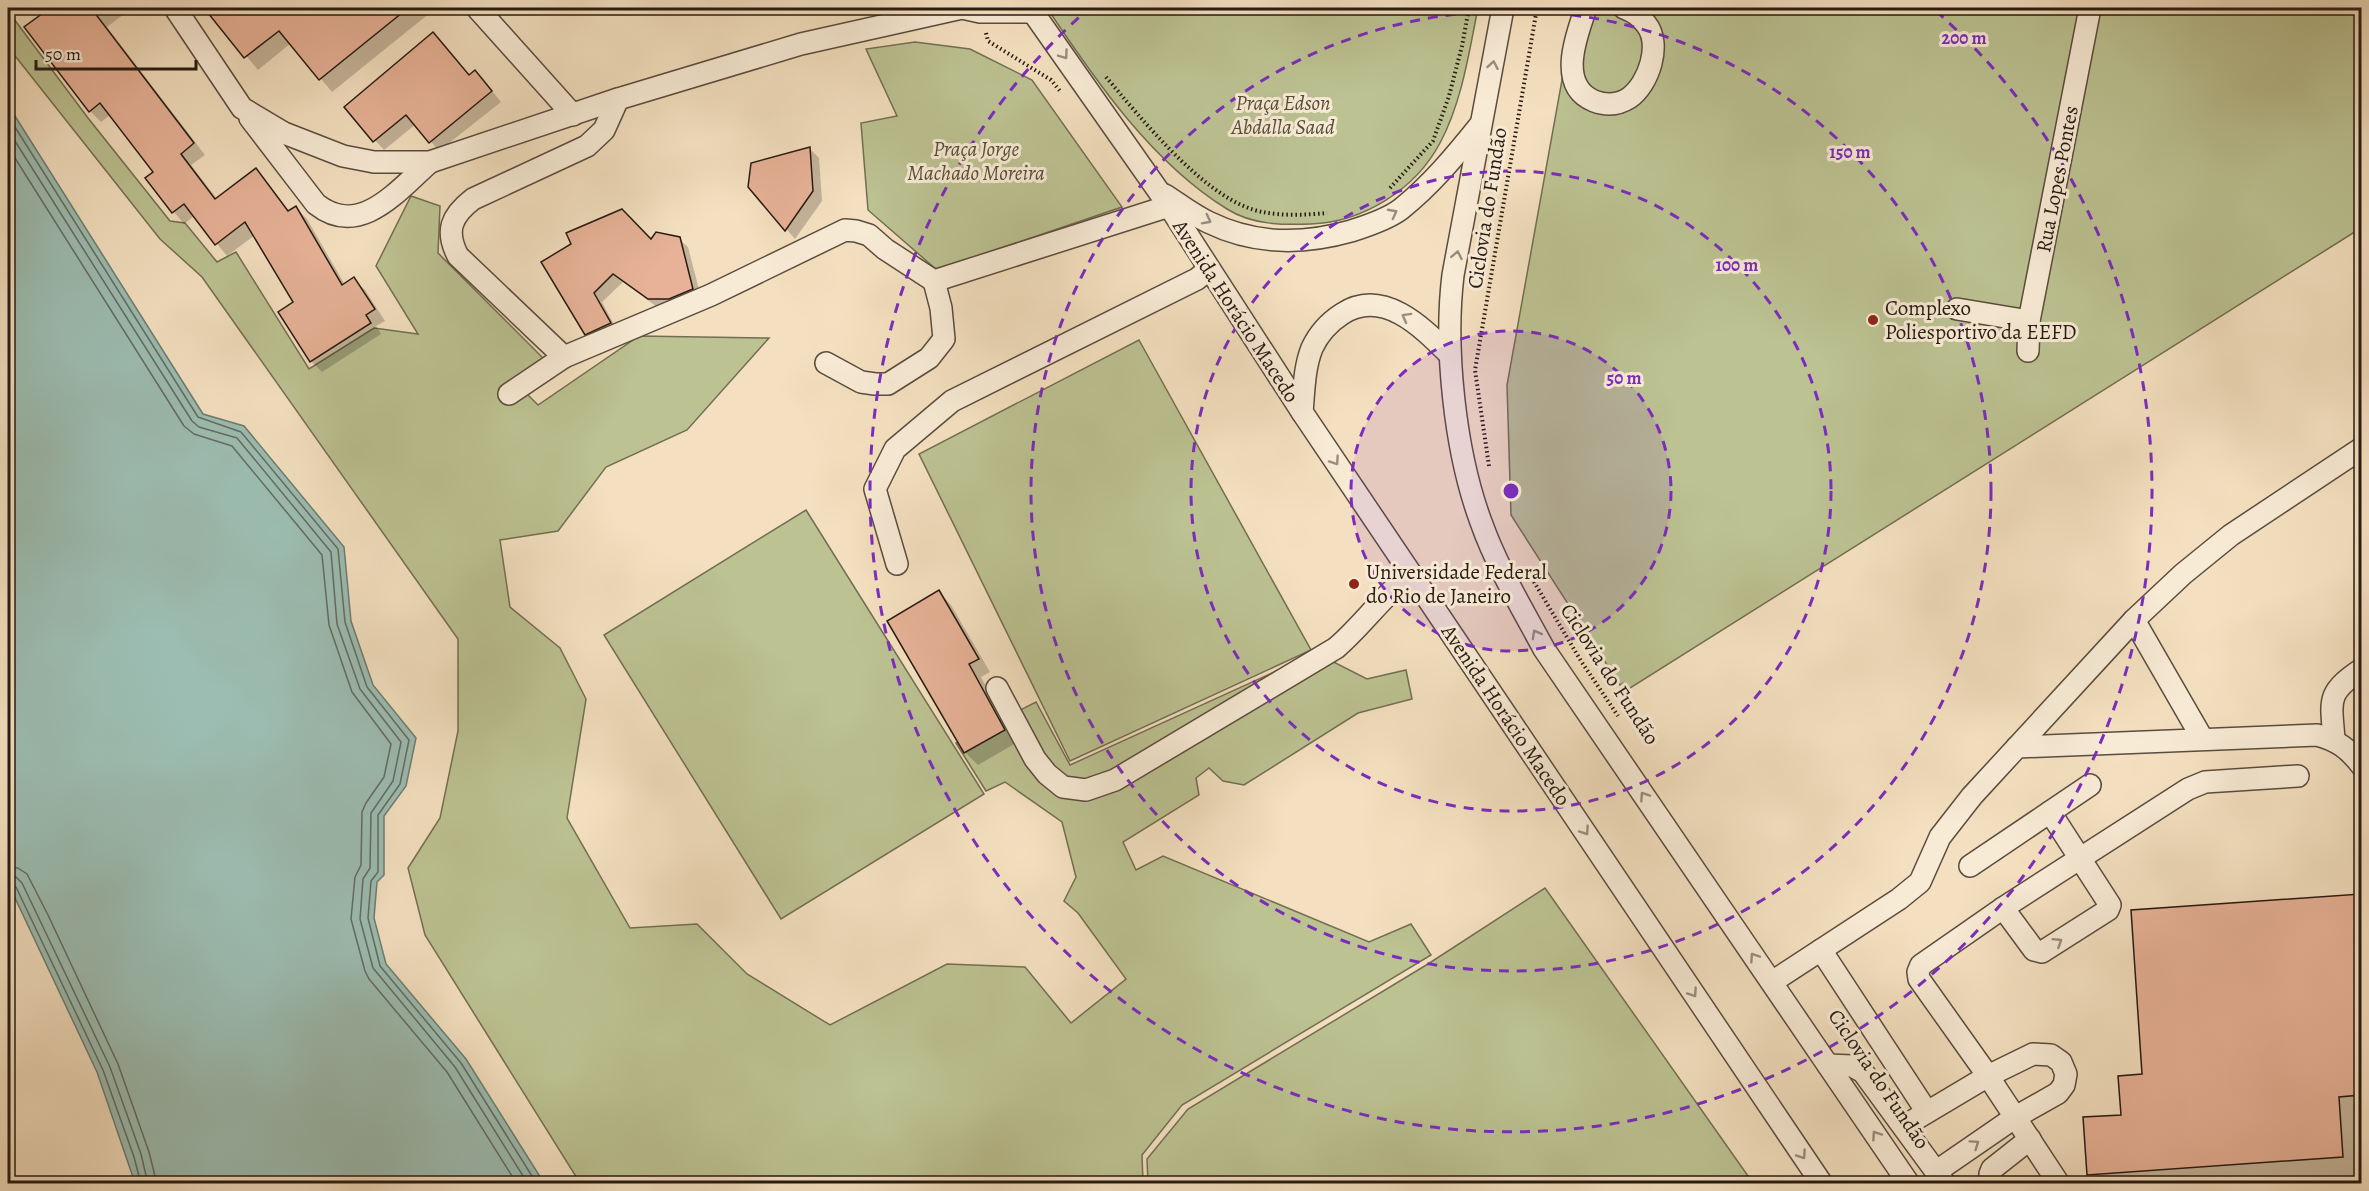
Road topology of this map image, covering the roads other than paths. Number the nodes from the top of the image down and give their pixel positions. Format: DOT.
graph roads {
  1 [pos="175,8"];
  2 [pos="477,8"];
  3 [pos="962,8"];
  4 [pos="1503,8"];
  5 [pos="1586,8"];
  6 [pos="1624,8"];
  7 [pos="2090,8"];
  8 [pos="1031,10"];
  9 [pos="618,99"];
  10 [pos="242,108"];
  11 [pos="573,115"];
  12 [pos="1482,122"];
  13 [pos="430,162"];
  14 [pos="1163,198"];
  15 [pos="1209,269"];
  16 [pos="934,281"];
  17 [pos="1957,309"];
  18 [pos="2029,321"];
  19 [pos="2028,351"];
  20 [pos="1450,355"];
  21 [pos="564,357"];
  22 [pos="826,363"];
  23 [pos="509,394"];
  24 [pos="1302,412"];
  25 [pos="2361,448"];
  26 [pos="897,564"];
  27 [pos="1411,574"];
  28 [pos="2134,620"];
  29 [pos="2361,669"];
  30 [pos="997,688"];
  31 [pos="2202,738"];
  32 [pos="2334,739"];
  33 [pos="2017,747"];
  34 [pos="2361,765"];
  35 [pos="2298,776"];
  36 [pos="2090,785"];
  37 [pos="2050,812"];
  38 [pos="2080,858"];
  39 [pos="1970,866"];
  40 [pos="2003,908"];
  41 [pos="1821,950"];
  42 [pos="1772,982"];
  43 [pos="1828,1065"];
  44 [pos="1988,1076"];
  45 [pos="1927,1112"];
  46 [pos="2014,1118"];
  47 [pos="1904,1126"];
  48 [pos="2030,1139"];
  49 [pos="1941,1177"];
  50 [pos="1822,1184"];
  51 [pos="1909,1184"];
  52 [pos="1993,1184"];
  53 [pos="2059,1184"];
  1 -- 10 [label="street"];
  2 -- 11 [label="street"];
  3 -- 8 [label="street"];
  3 -- 9 [label="street"];
  12 -- 4 [label="street, one-way"];
  5 -- 6 [label="street"];
  7 -- 18 [label="street, Rua Lopes Pontes"];
  8 -- 14 [label="street, Avenida Horácio Macedo, one-way"];
  9 -- 11 [label="street"];
  9 -- 21 [label="street"];
  10 -- 13 [label="street"];
  10 -- 13 [label="street"];
  11 -- 13 [label="street"];
  14 -- 12 [label="street, one-way"];
  20 -- 12 [label="street, one-way"];
  14 -- 15 [label="street, Avenida Horácio Macedo"];
  14 -- 16 [label="street"];
  15 -- 24 [label="street, Avenida Horácio Macedo"];
  15 -- 26 [label="street"];
  16 -- 21 [label="street"];
  16 -- 22 [label="street"];
  17 -- 18 [label="street"];
  18 -- 19 [label="street, Rua Lopes Pontes"];
  20 -- 24 [label="street, one-way"];
  42 -- 20 [label="street, one-way"];
  21 -- 23 [label="street"];
  24 -- 27 [label="street, Avenida Horácio Macedo, one-way"];
  25 -- 28 [label="street"];
  27 -- 30 [label="street"];
  27 -- 50 [label="street, Avenida Horácio Macedo, one-way"];
  28 -- 31 [label="street"];
  28 -- 33 [label="street"];
  29 -- 32 [label="street"];
  31 -- 32 [label="street"];
  31 -- 33 [label="street"];
  32 -- 34 [label="street"];
  33 -- 41 [label="street"];
  35 -- 38 [label="street"];
  36 -- 37 [label="street"];
  37 -- 38 [label="street"];
  37 -- 39 [label="street"];
  38 -- 40 [label="street"];
  40 -- 38 [label="street, one-way"];
  40 -- 44 [label="street"];
  41 -- 42 [label="street"];
  41 -- 45 [label="street"];
  42 -- 43 [label="street"];
  43 -- 47 [label="street"];
  51 -- 43 [label="street, one-way"];
  44 -- 45 [label="street"];
  44 -- 46 [label="street"];
  44 -- 46 [label="street"];
  45 -- 47 [label="street"];
  46 -- 48 [label="street"];
  49 -- 46 [label="street, one-way"];
  47 -- 49 [label="street"];
  48 -- 52 [label="street"];
  48 -- 53 [label="street"];
}
